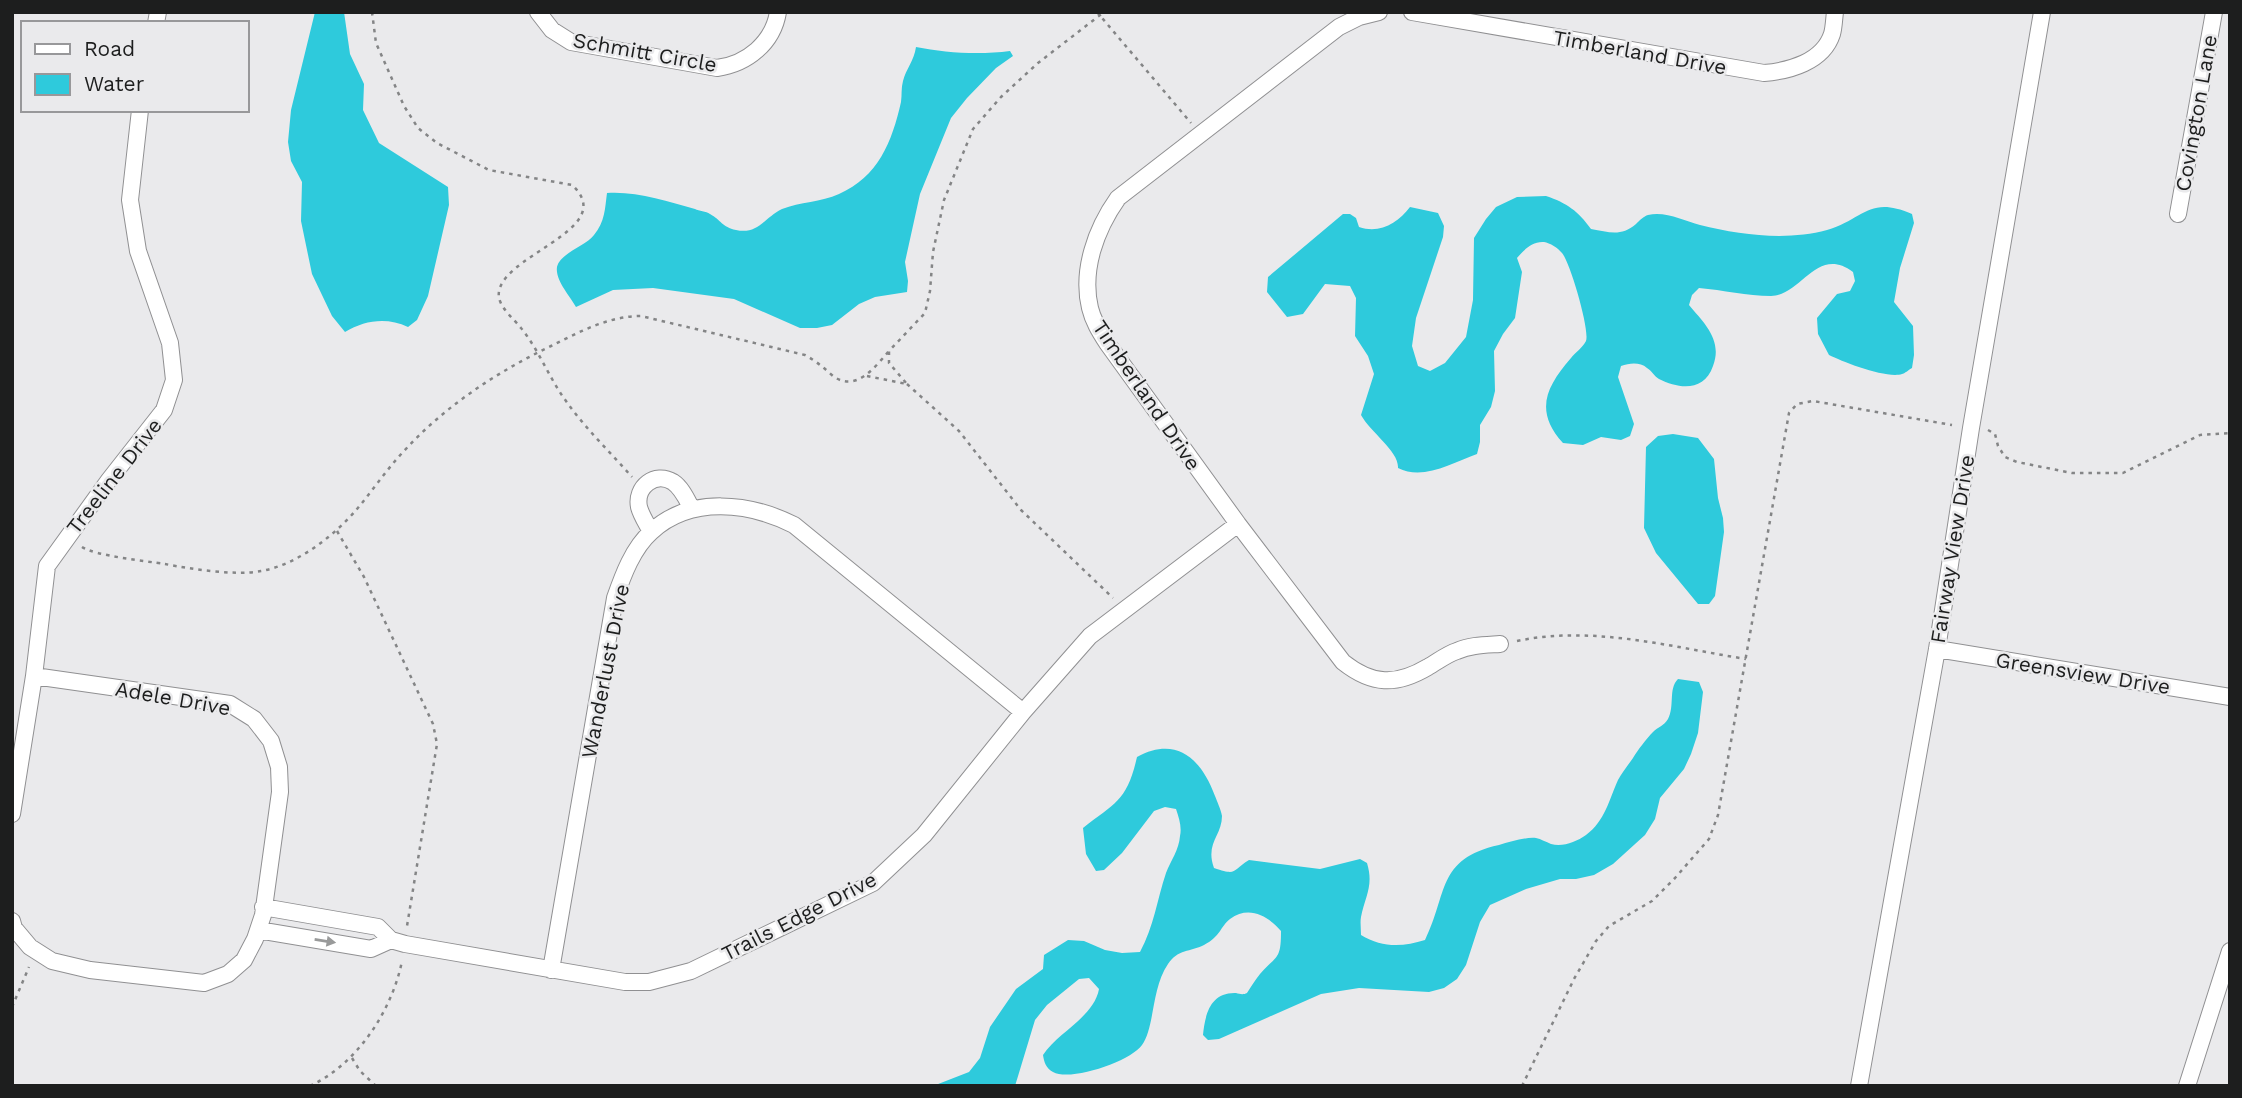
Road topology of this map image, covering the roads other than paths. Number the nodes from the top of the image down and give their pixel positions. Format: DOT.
graph roads {
  1 [pos="538,12"];
  2 [pos="778,12"];
  3 [pos="1379,12"];
  4 [pos="1412,12"];
  5 [pos="1835,12"];
  6 [pos="2042,12"];
  7 [pos="2214,12"];
  8 [pos="141,112"];
  9 [pos="2178,214"];
  10 [pos="692,509"];
  11 [pos="1238,524"];
  12 [pos="651,532"];
  13 [pos="1500,644"];
  14 [pos="1937,649"];
  15 [pos="34,676"];
  16 [pos="2230,697"];
  17 [pos="1023,712"];
  18 [pos="12,814"];
  19 [pos="264,907"];
  20 [pos="12,921"];
  21 [pos="258,930"];
  22 [pos="398,942"];
  23 [pos="2230,951"];
  24 [pos="551,970"];
  25 [pos="1859,1086"];
  26 [pos="2188,1086"];
  1 -- 2 [label="street, Schmitt Circle"];
  3 -- 11 [label="street, Timberland Drive"];
  4 -- 5 [label="street, Timberland Drive"];
  6 -- 14 [label="street, Fairway View Drive"];
  7 -- 9 [label="street, Covington Lane"];
  8 -- 15 [label="street, Treeline Drive"];
  10 -- 12 [label="street, Wanderlust Drive"];
  10 -- 12 [label="street"];
  10 -- 17 [label="street, Wanderlust Drive"];
  11 -- 13 [label="street, Timberland Drive"];
  11 -- 17 [label="street, Trails Edge Drive"];
  12 -- 24 [label="street, Wanderlust Drive"];
  14 -- 16 [label="street, Greensview Drive"];
  14 -- 25 [label="street, Fairway View Drive"];
  15 -- 18 [label="street"];
  15 -- 19 [label="street, Adele Drive"];
  17 -- 24 [label="street, Trails Edge Drive"];
  19 -- 21 [label="street"];
  19 -- 22 [label="street, Trails Edge Drive"];
  20 -- 21 [label="street"];
  21 -- 22 [label="street, Trails Edge Drive, one-way"];
  22 -- 24 [label="street, Trails Edge Drive"];
  23 -- 26 [label="street"];
}
